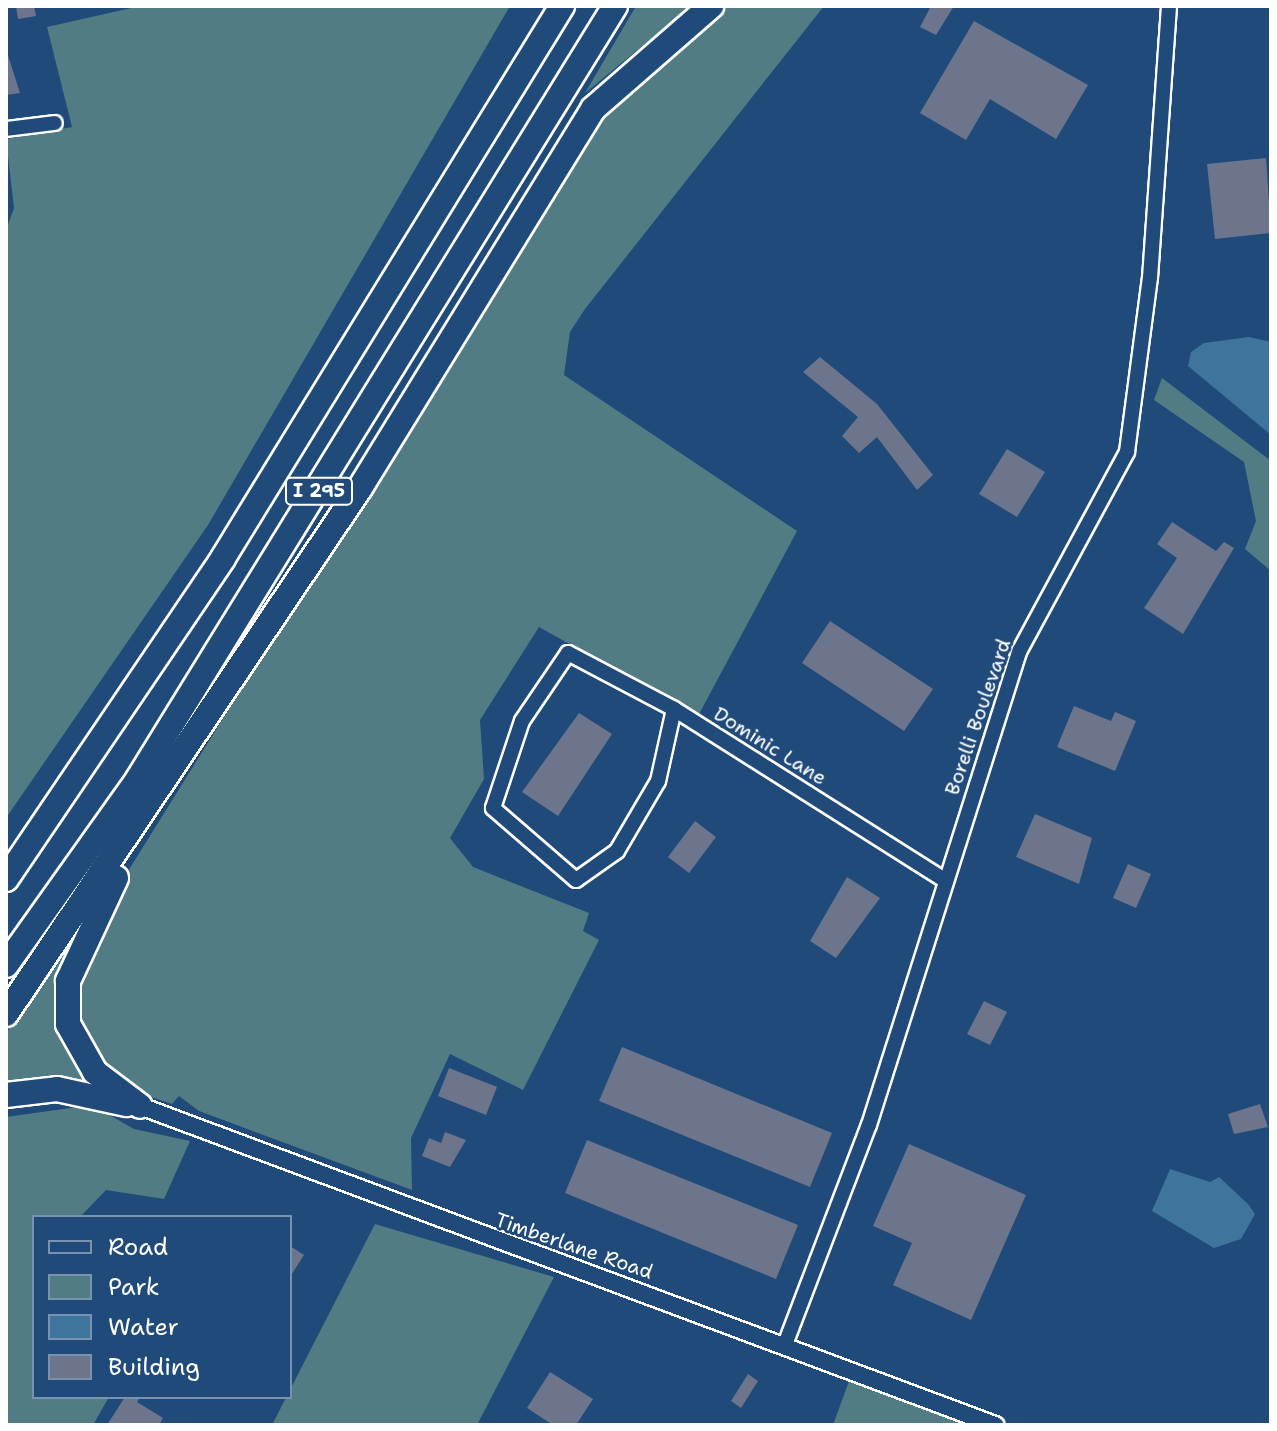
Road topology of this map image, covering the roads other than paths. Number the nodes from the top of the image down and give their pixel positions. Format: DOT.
graph roads {
  1 [pos="545,6"];
  2 [pos="562,6"];
  3 [pos="615,6"];
  4 [pos="711,6"];
  5 [pos="1169,6"];
  6 [pos="55,123"];
  7 [pos="6,129"];
  8 [pos="223,558"];
  9 [pos="674,709"];
  10 [pos="146,815"];
  11 [pos="6,879"];
  12 [pos="945,880"];
  13 [pos="6,965"];
  14 [pos="6,1014"];
  15 [pos="6,1095"];
  16 [pos="140,1106"];
  17 [pos="786,1342"];
  18 [pos="995,1425"];
  1 -- 8 [label="highway"];
  2 -- 8 [label="highway, I 295"];
  3 -- 13 [label="highway, I 295"];
  4 -- 10 [label="highway"];
  5 -- 12 [label="street, Borelli Boulevard"];
  6 -- 7 [label="street"];
  8 -- 11 [label="highway, I 295"];
  9 -- 9 [label="street, Dominic Lane"];
  9 -- 12 [label="street, Dominic Lane"];
  10 -- 14 [label="highway"];
  10 -- 16 [label="highway"];
  12 -- 17 [label="street, Borelli Boulevard"];
  15 -- 16 [label="highway"];
  16 -- 17 [label="street, Timberlane Road"];
  17 -- 18 [label="street, Timberlane Road"];
}
